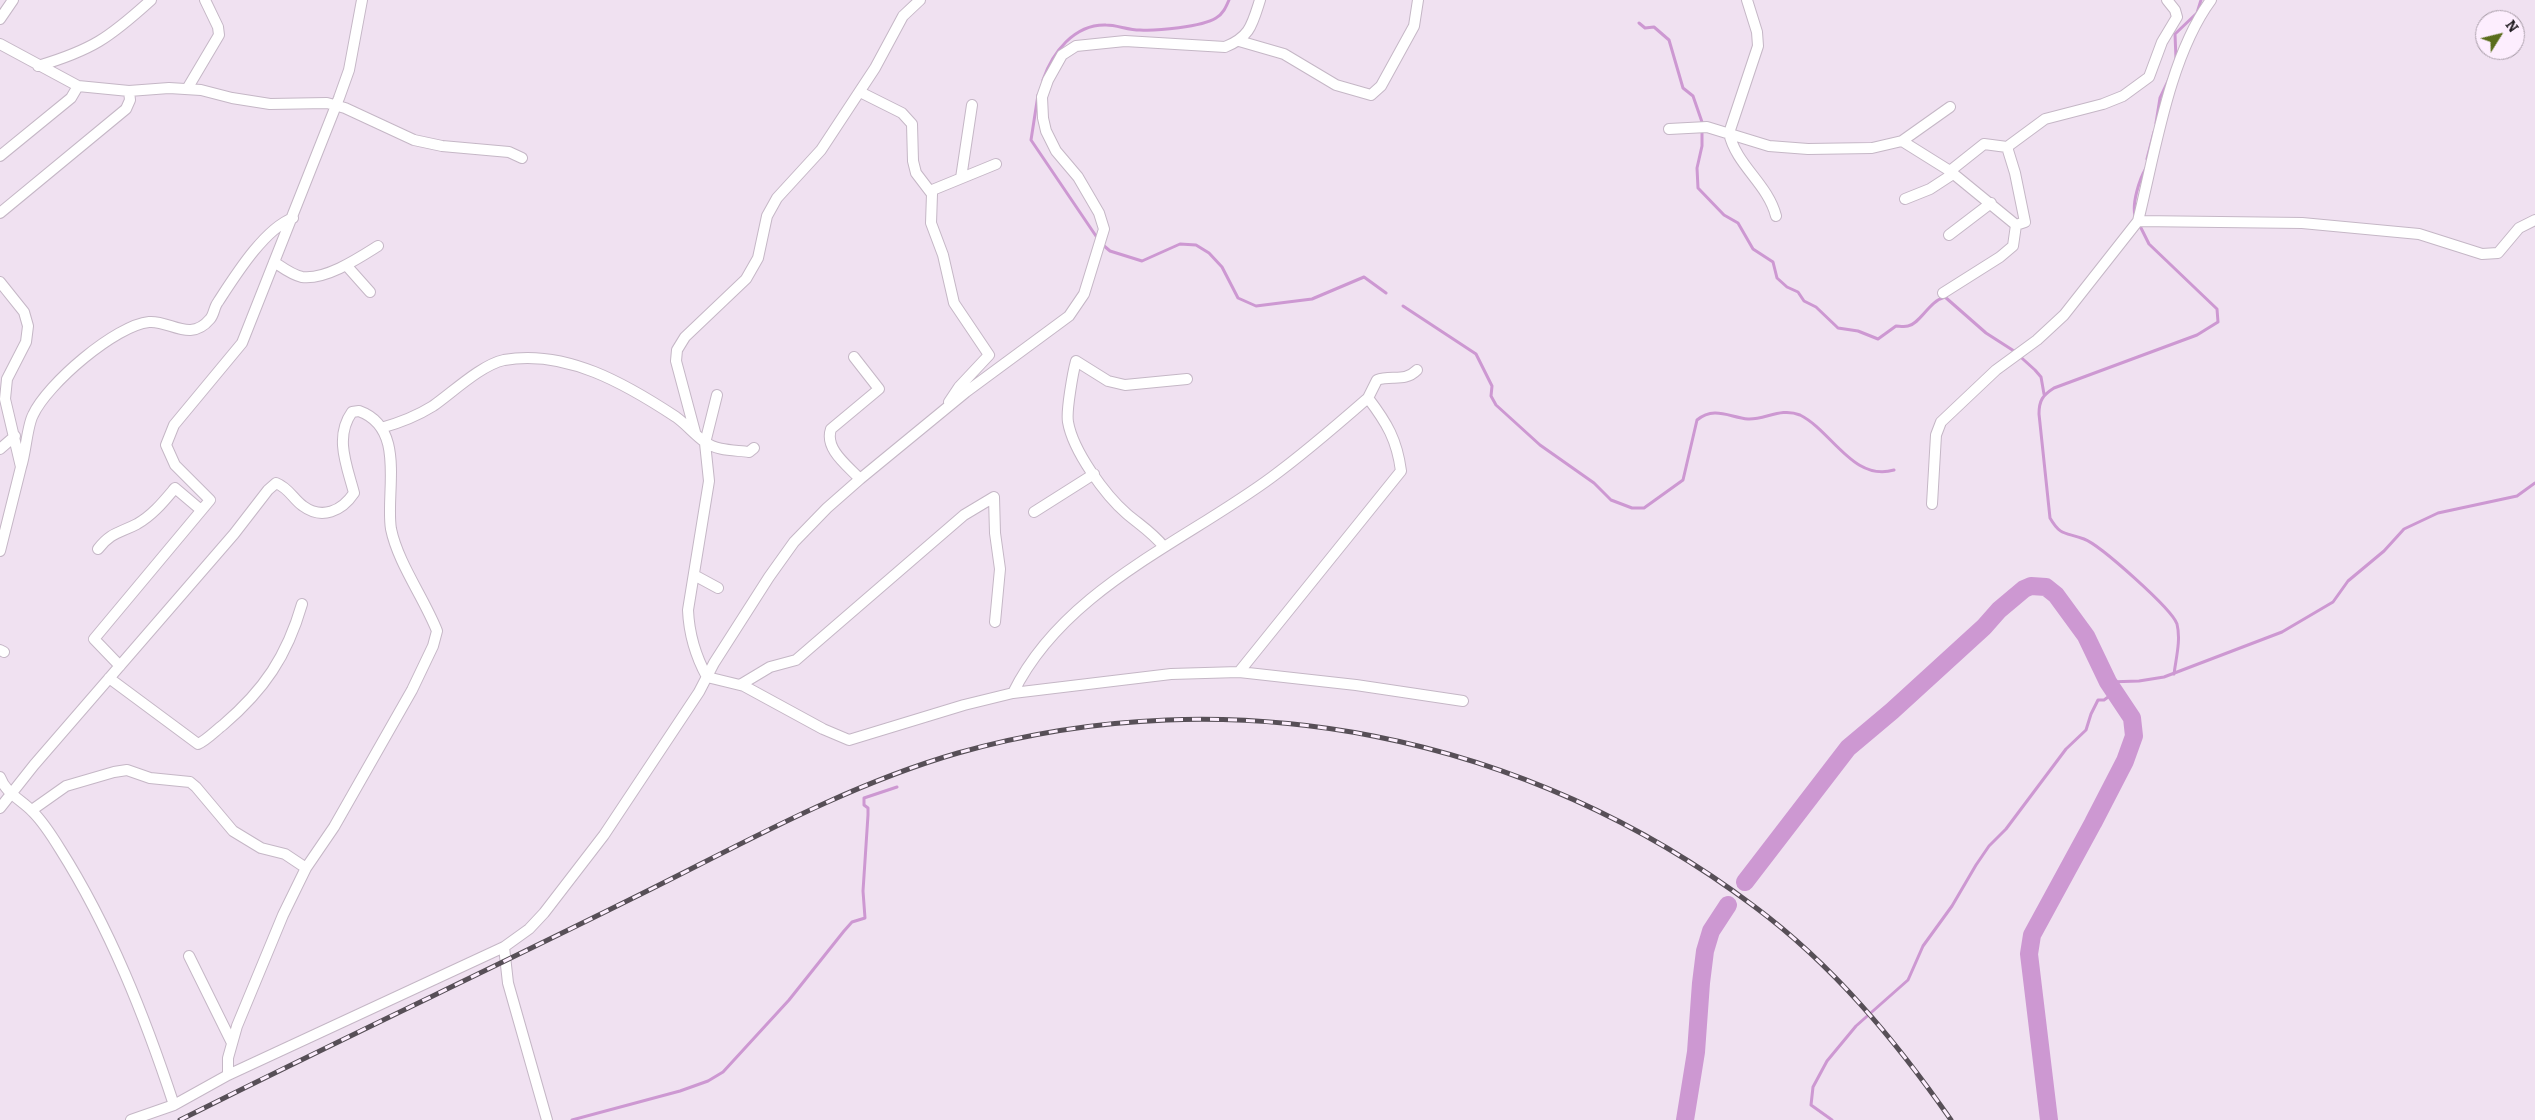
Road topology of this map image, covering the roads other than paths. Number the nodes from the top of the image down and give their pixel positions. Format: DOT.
graph roads {
  1 [pos="13,0"];
  2 [pos="151,0"];
  3 [pos="205,0"];
  4 [pos="362,0"];
  5 [pos="920,0"];
  6 [pos="1260,0"];
  7 [pos="1418,0"];
  8 [pos="1747,0"];
  9 [pos="2167,0"];
  10 [pos="2212,0"];
  11 [pos="0,19"];
  12 [pos="1239,41"];
  13 [pos="0,44"];
  14 [pos="38,66"];
  15 [pos="78,86"];
  16 [pos="187,89"];
  17 [pos="130,91"];
  18 [pos="860,92"];
  19 [pos="336,105"];
  20 [pos="972,106"];
  21 [pos="1950,107"];
  22 [pos="1669,129"];
  23 [pos="1729,133"];
  24 [pos="1902,141"];
  25 [pos="2007,147"];
  26 [pos="0,156"];
  27 [pos="522,158"];
  28 [pos="996,164"];
  29 [pos="1952,172"];
  30 [pos="962,178"];
  31 [pos="930,191"];
  32 [pos="1905,199"];
  33 [pos="1991,203"];
  34 [pos="0,213"];
  35 [pos="1776,216"];
  36 [pos="293,218"];
  37 [pos="2535,220"];
  38 [pos="2138,221"];
  39 [pos="2016,225"];
  40 [pos="1949,235"];
  41 [pos="378,246"];
  42 [pos="274,262"];
  43 [pos="346,265"];
  44 [pos="0,282"];
  45 [pos="370,292"];
  46 [pos="1943,293"];
  47 [pos="854,357"];
  48 [pos="1417,370"];
  49 [pos="1187,379"];
  50 [pos="717,395"];
  51 [pos="1368,398"];
  52 [pos="945,410"];
  53 [pos="381,428"];
  54 [pos="695,432"];
  55 [pos="15,436"];
  56 [pos="706,443"];
  57 [pos="754,448"];
  58 [pos="0,449"];
  59 [pos="21,467"];
  60 [pos="1094,474"];
  61 [pos="860,479"];
  62 [pos="1932,504"];
  63 [pos="201,510"];
  64 [pos="1034,512"];
  65 [pos="1164,547"];
  66 [pos="98,549"];
  67 [pos="0,551"];
  68 [pos="694,575"];
  69 [pos="718,588"];
  70 [pos="302,604"];
  71 [pos="996,622"];
  72 [pos="120,666"];
  73 [pos="1239,672"];
  74 [pos="707,677"];
  75 [pos="110,678"];
  76 [pos="740,685"];
  77 [pos="1012,693"];
  78 [pos="1463,701"];
  79 [pos="0,777"];
  80 [pos="11,794"];
  81 [pos="0,808"];
  82 [pos="32,810"];
  83 [pos="306,868"];
  84 [pos="504,947"];
  85 [pos="189,956"];
  86 [pos="232,1043"];
  87 [pos="228,1075"];
  88 [pos="174,1105"];
  89 [pos="131,1120"];
  90 [pos="546,1120"];
  1 -- 11 [label="street"];
  2 -- 14 [label="street"];
  3 -- 16 [label="street"];
  4 -- 19 [label="street"];
  5 -- 18 [label="street"];
  6 -- 12 [label="street"];
  7 -- 12 [label="street"];
  8 -- 23 [label="street"];
  9 -- 25 [label="street"];
  10 -- 38 [label="street"];
  12 -- 52 [label="street"];
  13 -- 14 [label="street"];
  14 -- 15 [label="street"];
  15 -- 17 [label="street"];
  15 -- 26 [label="street"];
  16 -- 17 [label="street"];
  16 -- 19 [label="street"];
  17 -- 34 [label="street"];
  18 -- 31 [label="street"];
  18 -- 54 [label="street"];
  19 -- 27 [label="street"];
  19 -- 36 [label="street"];
  20 -- 30 [label="street"];
  21 -- 24 [label="street"];
  22 -- 23 [label="street"];
  23 -- 24 [label="street"];
  23 -- 35 [label="street"];
  24 -- 29 [label="street"];
  25 -- 29 [label="street"];
  25 -- 39 [label="street"];
  28 -- 30 [label="street"];
  29 -- 32 [label="street"];
  29 -- 33 [label="street"];
  30 -- 31 [label="street"];
  31 -- 52 [label="street"];
  33 -- 39 [label="street"];
  33 -- 40 [label="street"];
  36 -- 42 [label="street"];
  36 -- 59 [label="street"];
  37 -- 38 [label="street"];
  38 -- 62 [label="street"];
  39 -- 46 [label="street"];
  41 -- 43 [label="street"];
  42 -- 43 [label="street"];
  42 -- 63 [label="street"];
  43 -- 45 [label="street"];
  44 -- 55 [label="street"];
  47 -- 61 [label="street"];
  48 -- 51 [label="street"];
  49 -- 60 [label="street"];
  50 -- 56 [label="street"];
  51 -- 65 [label="street"];
  51 -- 73 [label="street"];
  52 -- 61 [label="street"];
  53 -- 54 [label="street"];
  53 -- 72 [label="street"];
  53 -- 83 [label="street"];
  54 -- 56 [label="street"];
  55 -- 58 [label="street"];
  55 -- 59 [label="street"];
  56 -- 57 [label="street"];
  56 -- 68 [label="street"];
  59 -- 67 [label="street"];
  60 -- 64 [label="street"];
  60 -- 65 [label="street"];
  61 -- 74 [label="street"];
  63 -- 66 [label="street"];
  63 -- 72 [label="street"];
  65 -- 77 [label="street"];
  68 -- 69 [label="street"];
  68 -- 74 [label="street"];
  70 -- 75 [label="street"];
  71 -- 76 [label="street"];
  72 -- 75 [label="street"];
  73 -- 77 [label="street"];
  73 -- 78 [label="street"];
  74 -- 76 [label="street"];
  74 -- 84 [label="street"];
  75 -- 80 [label="street"];
  76 -- 77 [label="street"];
  79 -- 80 [label="street"];
  80 -- 81 [label="street"];
  80 -- 82 [label="street"];
  82 -- 83 [label="street"];
  82 -- 88 [label="street"];
  83 -- 86 [label="street"];
  84 -- 87 [label="street"];
  84 -- 90 [label="street"];
  85 -- 86 [label="street"];
  86 -- 87 [label="street"];
  87 -- 88 [label="street"];
  88 -- 89 [label="street"];
}
